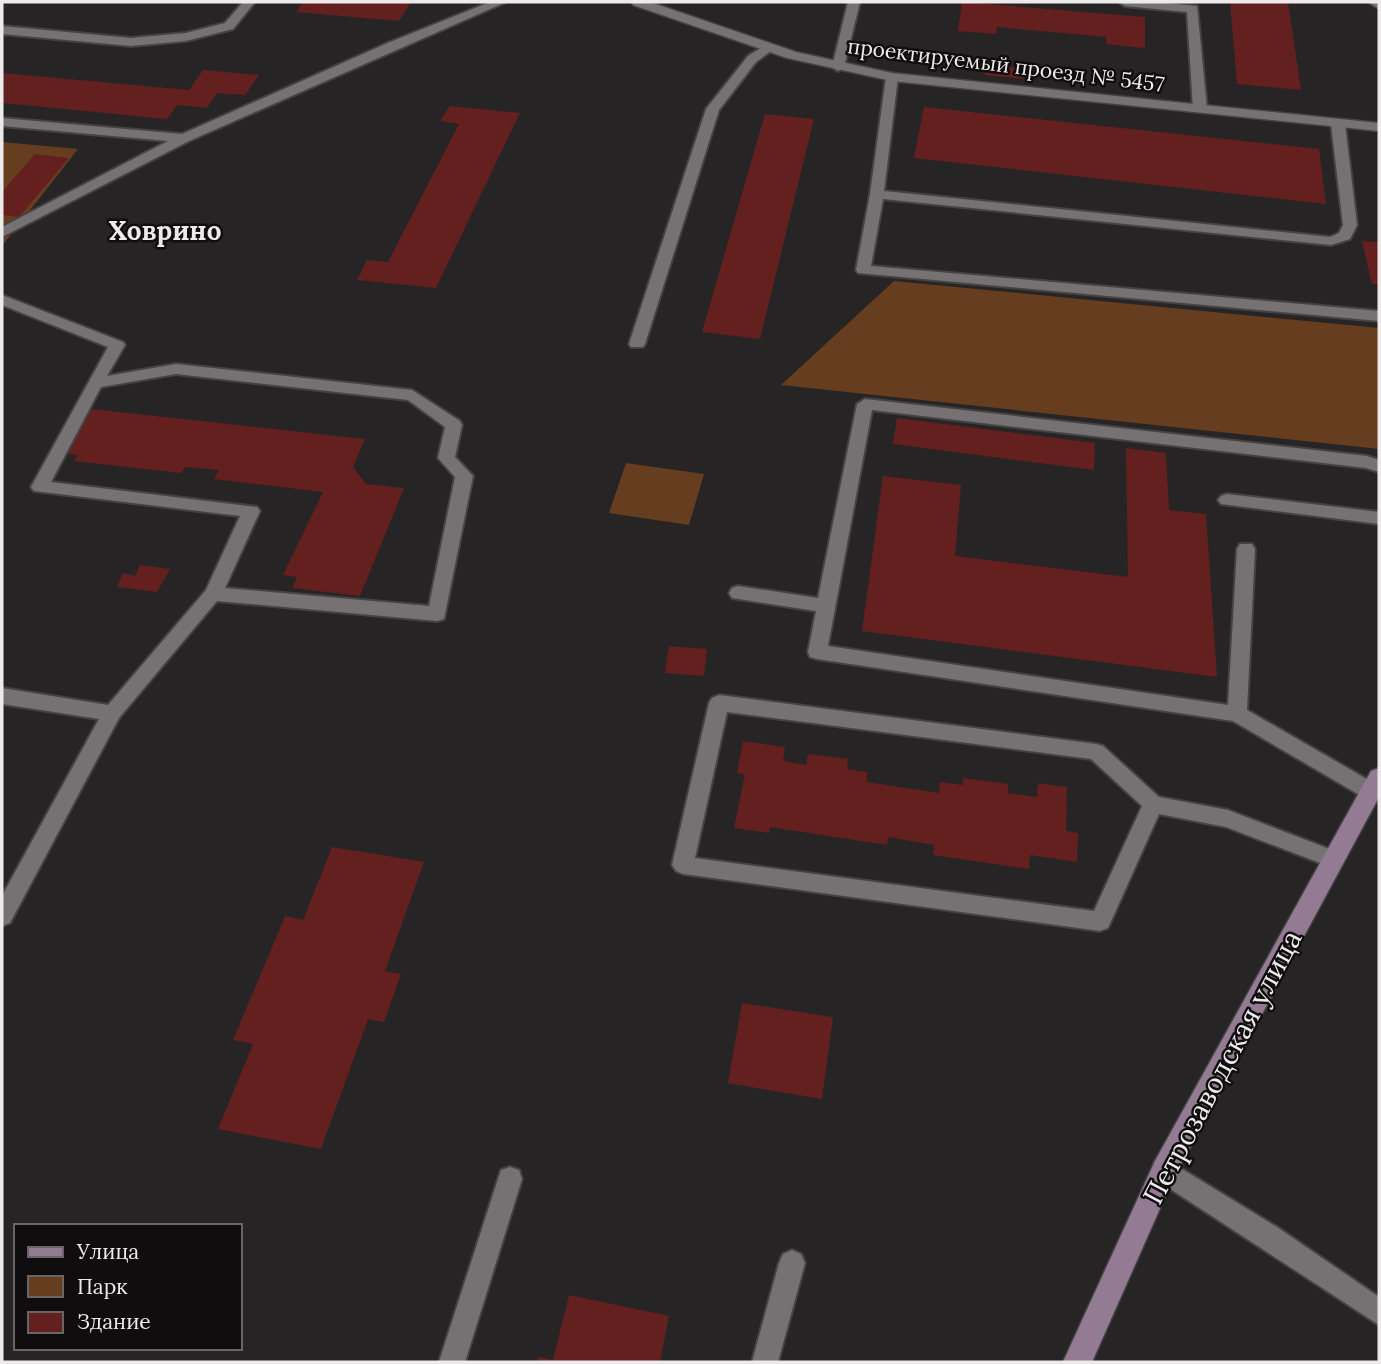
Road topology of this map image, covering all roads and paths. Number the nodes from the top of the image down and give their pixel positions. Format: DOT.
graph roads {
  1 [pos="249,2"];
  2 [pos="500,2"];
  3 [pos="638,2"];
  4 [pos="853,2"];
  5 [pos="1125,2"];
  6 [pos="2,30"];
  7 [pos="767,48"];
  8 [pos="838,67"];
  9 [pos="892,78"];
  10 [pos="1200,109"];
  11 [pos="2,122"];
  12 [pos="1338,124"];
  13 [pos="1379,127"];
  14 [pos="184,138"];
  15 [pos="877,194"];
  16 [pos="2,233"];
  17 [pos="2,300"];
  18 [pos="1379,316"];
  19 [pos="637,344"];
  20 [pos="95,383"];
  21 [pos="1379,466"];
  22 [pos="1227,500"];
  23 [pos="1379,518"];
  24 [pos="1246,549"];
  25 [pos="738,593"];
  26 [pos="213,594"];
  27 [pos="825,606"];
  28 [pos="2,696"];
  29 [pos="112,713"];
  30 [pos="1237,714"];
  31 [pos="1374,784"];
  32 [pos="1153,804"];
  33 [pos="1333,859"];
  34 [pos="2,916"];
  35 [pos="1164,1170"];
  36 [pos="510,1179"];
  37 [pos="792,1263"];
  38 [pos="1379,1312"];
  39 [pos="452,1362"];
  40 [pos="765,1362"];
  41 [pos="1077,1362"];
  1 -- 6 [label="lane"];
  2 -- 14 [label="lane"];
  3 -- 7 [label="street, проектируемый проезд № 5457"];
  4 -- 8 [label="lane"];
  5 -- 10 [label="lane"];
  7 -- 8 [label="street, проектируемый проезд № 5457"];
  7 -- 19 [label="lane"];
  8 -- 9 [label="street, проектируемый проезд № 5457"];
  9 -- 10 [label="street, проектируемый проезд № 5457"];
  9 -- 15 [label="lane"];
  10 -- 12 [label="street, проектируемый проезд № 5457"];
  11 -- 14 [label="lane"];
  12 -- 13 [label="street, проектируемый проезд № 5457"];
  12 -- 15 [label="lane"];
  14 -- 16 [label="lane"];
  15 -- 18 [label="lane"];
  17 -- 20 [label="lane"];
  20 -- 26 [label="lane"];
  20 -- 26 [label="lane"];
  21 -- 27 [label="lane"];
  22 -- 23 [label="lane"];
  24 -- 30 [label="lane"];
  25 -- 27 [label="lane"];
  26 -- 29 [label="lane"];
  27 -- 30 [label="lane"];
  28 -- 29 [label="lane"];
  29 -- 34 [label="lane"];
  30 -- 31 [label="lane"];
  31 -- 33 [label="main road, Петрозаводская улица"];
  32 -- 32 [label="lane"];
  32 -- 33 [label="lane"];
  33 -- 35 [label="main road, Петрозаводская улица"];
  35 -- 38 [label="lane"];
  35 -- 41 [label="main road, Петрозаводская улица"];
  36 -- 39 [label="lane"];
  37 -- 40 [label="lane"];
}
